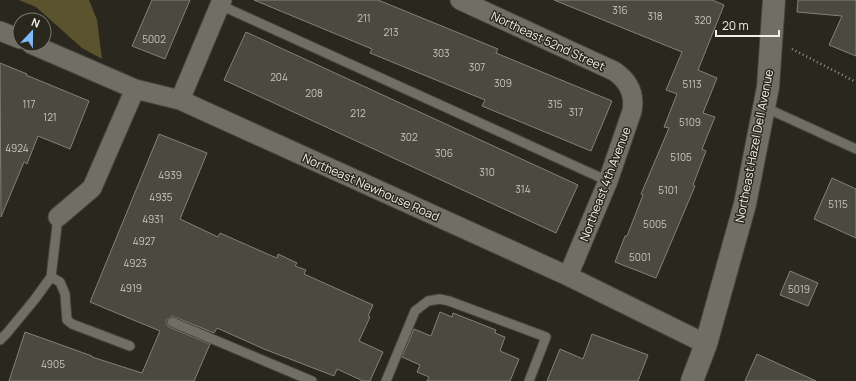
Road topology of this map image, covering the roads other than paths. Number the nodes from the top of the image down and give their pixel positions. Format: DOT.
graph roads {
  1 [pos="460,0"];
  2 [pos="774,0"];
  3 [pos="221,3"];
  4 [pos="0,31"];
  5 [pos="12,36"];
  6 [pos="49,52"];
  7 [pos="135,89"];
  8 [pos="631,89"];
  9 [pos="180,100"];
  10 [pos="764,108"];
  11 [pos="856,149"];
  12 [pos="608,181"];
  13 [pos="58,217"];
  14 [pos="568,276"];
  15 [pos="51,277"];
  16 [pos="172,322"];
  17 [pos="0,340"];
  18 [pos="706,344"];
  19 [pos="130,346"];
  20 [pos="312,381"];
  21 [pos="386,381"];
  22 [pos="529,381"];
  23 [pos="692,381"];
  1 -- 8 [label="street, Northeast 52nd Street"];
  2 -- 10 [label="street, Northeast Hazel Dell Avenue"];
  3 -- 9 [label="street"];
  3 -- 12 [label="lane"];
  4 -- 5 [label="street"];
  6 -- 7 [label="street, Northeast Newhouse Road"];
  7 -- 9 [label="street, Northeast Newhouse Road"];
  7 -- 13 [label="street"];
  8 -- 12 [label="street, Northeast 4th Avenue"];
  9 -- 14 [label="street, Northeast Newhouse Road"];
  10 -- 11 [label="lane"];
  10 -- 18 [label="street, Northeast Hazel Dell Avenue"];
  12 -- 14 [label="street, Northeast 4th Avenue"];
  13 -- 15 [label="lane"];
  14 -- 18 [label="street, Northeast Newhouse Road"];
  15 -- 17 [label="lane"];
  15 -- 19 [label="lane"];
  16 -- 20 [label="lane"];
  18 -- 23 [label="street, Northeast Hazel Dell Avenue"];
  21 -- 22 [label="lane"];
}
